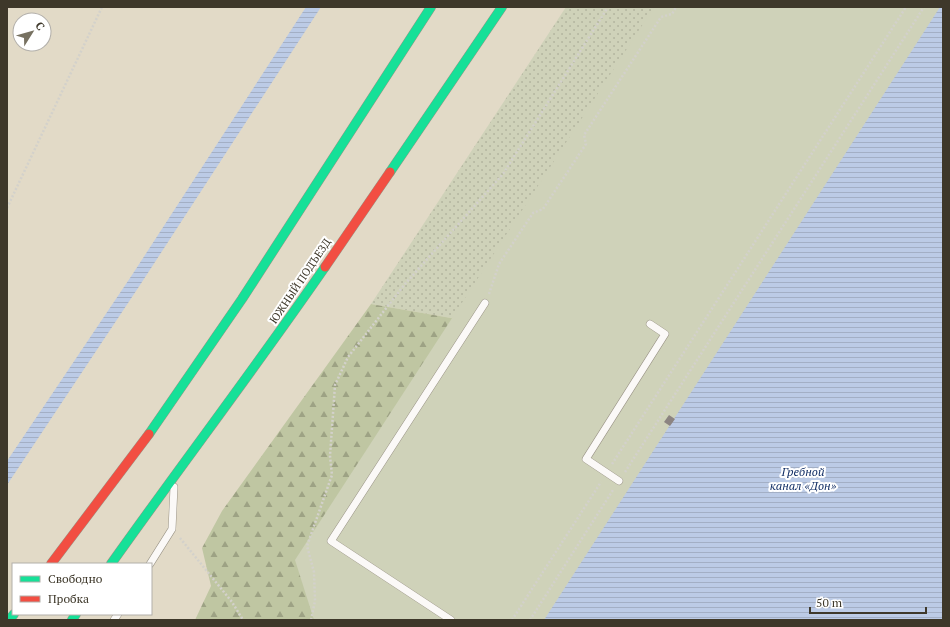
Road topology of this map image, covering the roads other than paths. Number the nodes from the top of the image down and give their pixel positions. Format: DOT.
graph roads {
  1 [pos="431,7"];
  2 [pos="502,7"];
  3 [pos="485,304"];
  4 [pos="650,324"];
  5 [pos="175,474"];
  6 [pos="619,481"];
  7 [pos="52,563"];
  8 [pos="113,563"];
  9 [pos="151,563"];
  10 [pos="451,620"];
  1 -- 7 [label="main road"];
  2 -- 5 [label="main road, ЮЖНЫЙ ПОДЪЕЗД"];
  3 -- 10 [label="lane"];
  4 -- 6 [label="lane"];
  5 -- 8 [label="main road, ЮЖНЫЙ ПОДЪЕЗД"];
  5 -- 9 [label="lane"];
}
